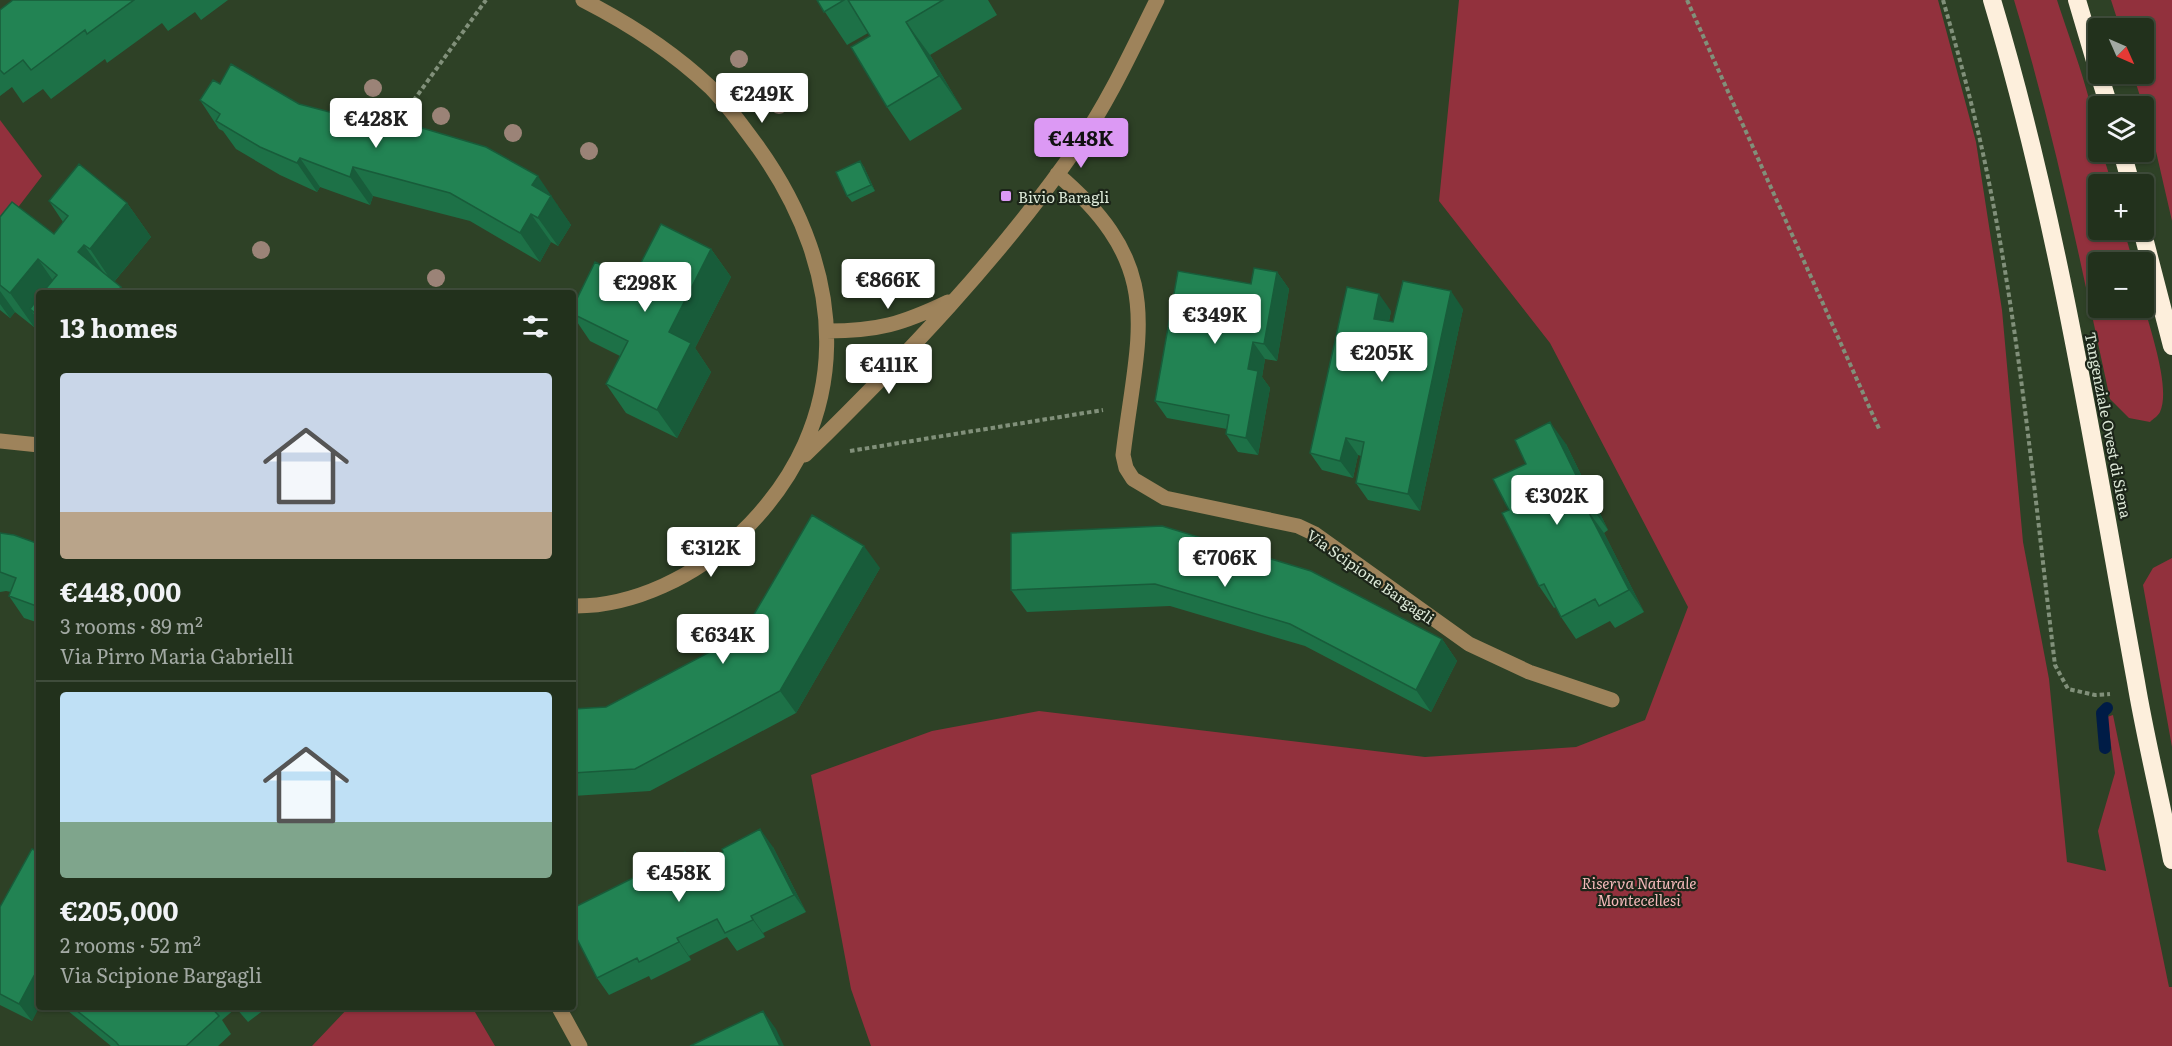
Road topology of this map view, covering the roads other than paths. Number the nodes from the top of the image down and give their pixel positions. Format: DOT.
graph roads {
  1 [pos="583,0"];
  2 [pos="1158,0"];
  3 [pos="1992,0"];
  4 [pos="2077,0"];
  5 [pos="2088,36"];
  6 [pos="1057,174"];
  7 [pos="2145,240"];
  8 [pos="951,301"];
  9 [pos="827,330"];
  10 [pos="2172,346"];
  11 [pos="0,441"];
  12 [pos="36,445"];
  13 [pos="796,463"];
  14 [pos="576,606"];
  15 [pos="1612,700"];
  16 [pos="2172,860"];
  17 [pos="560,1010"];
  18 [pos="580,1046"];
  1 -- 9 [label="street"];
  2 -- 6 [label="street"];
  3 -- 16 [label="highway, Tangenziale Ovest di Siena"];
  4 -- 5 [label="highway"];
  6 -- 8 [label="street"];
  6 -- 15 [label="street, Via Scipione Bargagli"];
  7 -- 10 [label="highway"];
  8 -- 9 [label="street"];
  8 -- 13 [label="street"];
  9 -- 13 [label="street"];
  11 -- 12 [label="street"];
  13 -- 14 [label="street"];
  17 -- 18 [label="street"];
}
